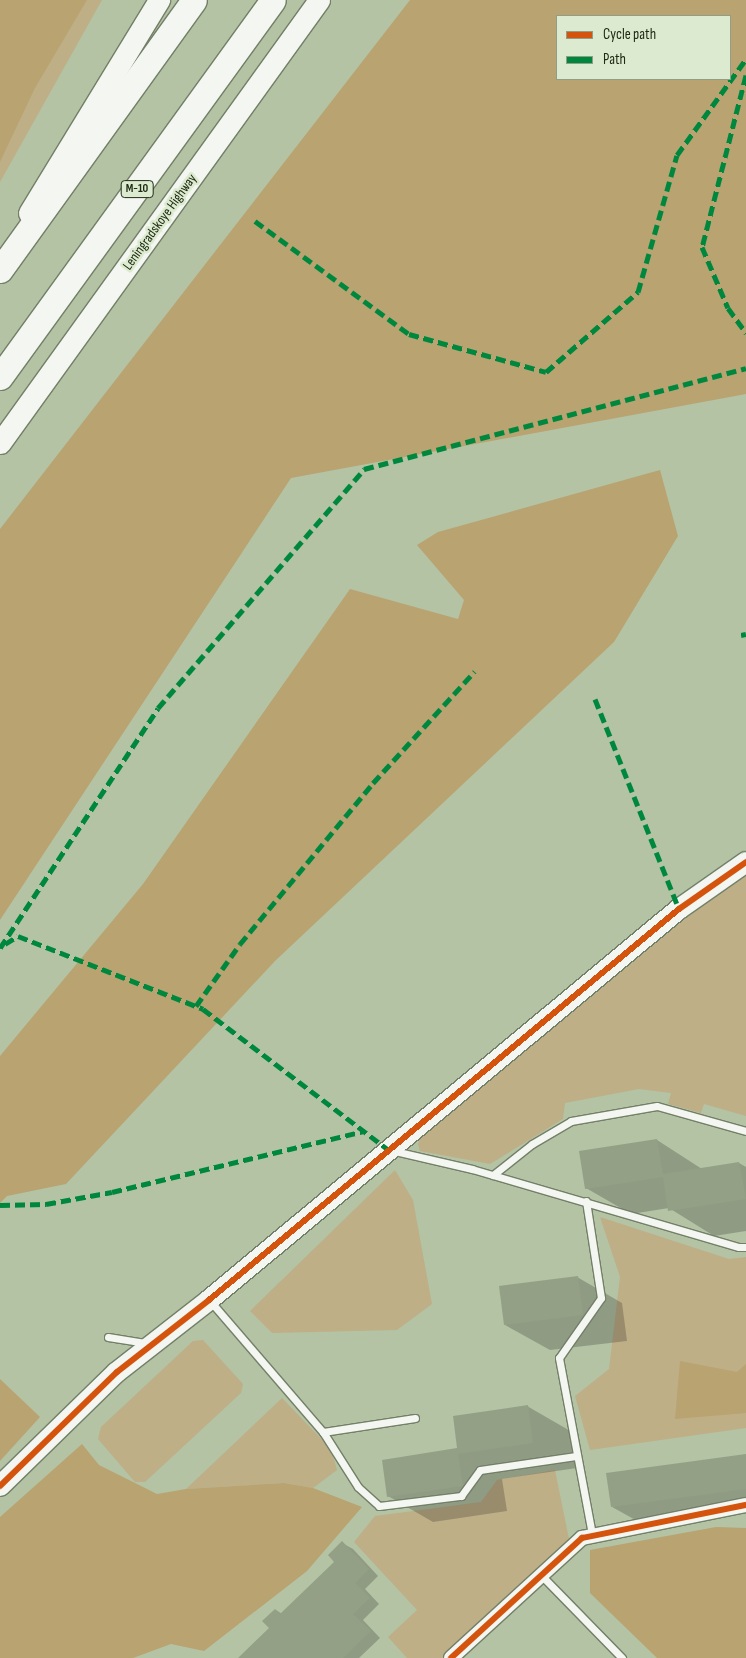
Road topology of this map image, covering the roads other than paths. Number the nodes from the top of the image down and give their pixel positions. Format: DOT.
graph roads {
  1 [pos="159,0"];
  2 [pos="194,0"];
  3 [pos="273,0"];
  4 [pos="319,0"];
  5 [pos="0,261"];
  6 [pos="0,270"];
  7 [pos="0,377"];
  8 [pos="0,443"];
  9 [pos="746,862"];
  10 [pos="746,1131"];
  11 [pos="389,1150"];
  12 [pos="493,1175"];
  13 [pos="586,1202"];
  14 [pos="746,1246"];
  15 [pos="210,1300"];
  16 [pos="108,1337"];
  17 [pos="152,1344"];
  18 [pos="415,1418"];
  19 [pos="323,1432"];
  20 [pos="576,1456"];
  21 [pos="0,1486"];
  22 [pos="746,1505"];
  23 [pos="592,1535"];
  24 [pos="541,1576"];
  25 [pos="451,1658"];
  26 [pos="622,1658"];
  1 -- 5 [label="main road"];
  2 -- 6 [label="highway"];
  3 -- 7 [label="highway, М-10"];
  4 -- 8 [label="main road, Leningradskoye Highway"];
  9 -- 11 [label="street"];
  10 -- 12 [label="lane"];
  11 -- 12 [label="lane"];
  11 -- 15 [label="street"];
  12 -- 13 [label="lane"];
  13 -- 14 [label="lane"];
  13 -- 20 [label="lane"];
  15 -- 17 [label="street"];
  15 -- 19 [label="lane"];
  16 -- 17 [label="lane"];
  17 -- 21 [label="street"];
  18 -- 19 [label="lane"];
  19 -- 20 [label="lane"];
  20 -- 23 [label="lane"];
  22 -- 23 [label="street"];
  23 -- 24 [label="street"];
  24 -- 25 [label="street"];
  24 -- 26 [label="lane"];
}
